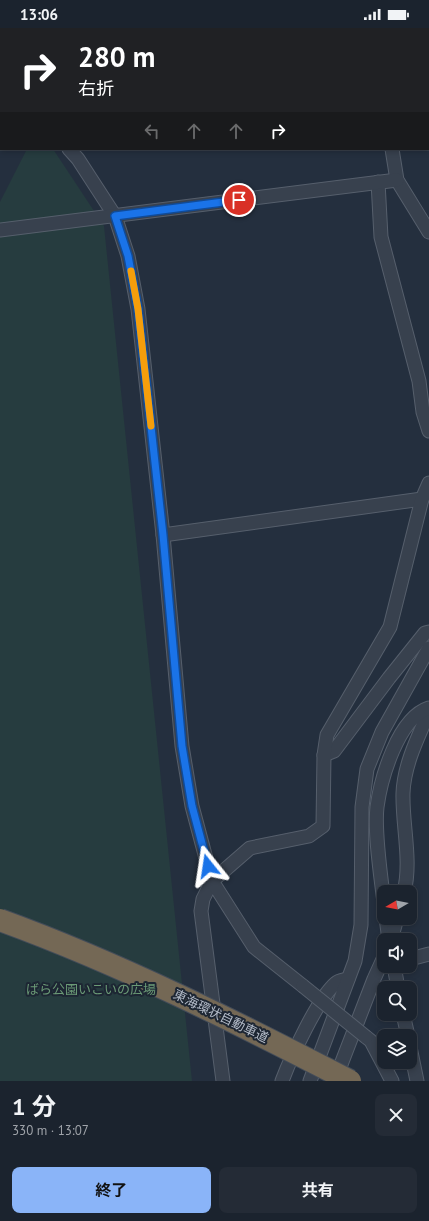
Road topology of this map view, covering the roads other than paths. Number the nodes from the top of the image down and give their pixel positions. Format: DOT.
graph roads {
  1 [pos="70,150"];
  2 [pos="392,150"];
  3 [pos="397,180"];
  4 [pos="378,182"];
  5 [pos="115,216"];
  6 [pos="0,230"];
  7 [pos="429,232"];
  8 [pos="429,431"];
  9 [pos="429,483"];
  10 [pos="422,499"];
  11 [pos="163,535"];
  12 [pos="429,632"];
  13 [pos="429,648"];
  14 [pos="429,708"];
  15 [pos="429,712"];
  16 [pos="324,756"];
  17 [pos="362,807"];
  18 [pos="377,808"];
  19 [pos="212,881"];
  20 [pos="383,885"];
  21 [pos="404,885"];
  22 [pos="0,920"];
  23 [pos="429,954"];
  24 [pos="417,957"];
  25 [pos="377,972"];
  26 [pos="348,979"];
  27 [pos="415,1069"];
  28 [pos="223,1081"];
  29 [pos="282,1081"];
  30 [pos="310,1081"];
  31 [pos="334,1081"];
  32 [pos="350,1081"];
  33 [pos="392,1081"];
  34 [pos="417,1081"];
  1 -- 5 [label="street"];
  2 -- 3 [label="street"];
  3 -- 4 [label="street"];
  3 -- 7 [label="street"];
  4 -- 5 [label="street"];
  4 -- 8 [label="street"];
  5 -- 6 [label="street"];
  5 -- 11 [label="street"];
  9 -- 10 [label="street"];
  10 -- 11 [label="street"];
  10 -- 16 [label="street"];
  11 -- 19 [label="street"];
  12 -- 16 [label="street"];
  13 -- 17 [label="street"];
  14 -- 18 [label="street"];
  15 -- 21 [label="street"];
  16 -- 19 [label="street"];
  17 -- 18 [label="street"];
  17 -- 26 [label="street"];
  18 -- 20 [label="street"];
  19 -- 28 [label="street"];
  19 -- 33 [label="street, bridge"];
  22 -- 32 [label="highway, 東海環状自動車道, bridge"];
  23 -- 24 [label="street"];
  25 -- 31 [label="street"];
  26 -- 29 [label="street"];
  26 -- 30 [label="street"];
  27 -- 34 [label="street"];
}
